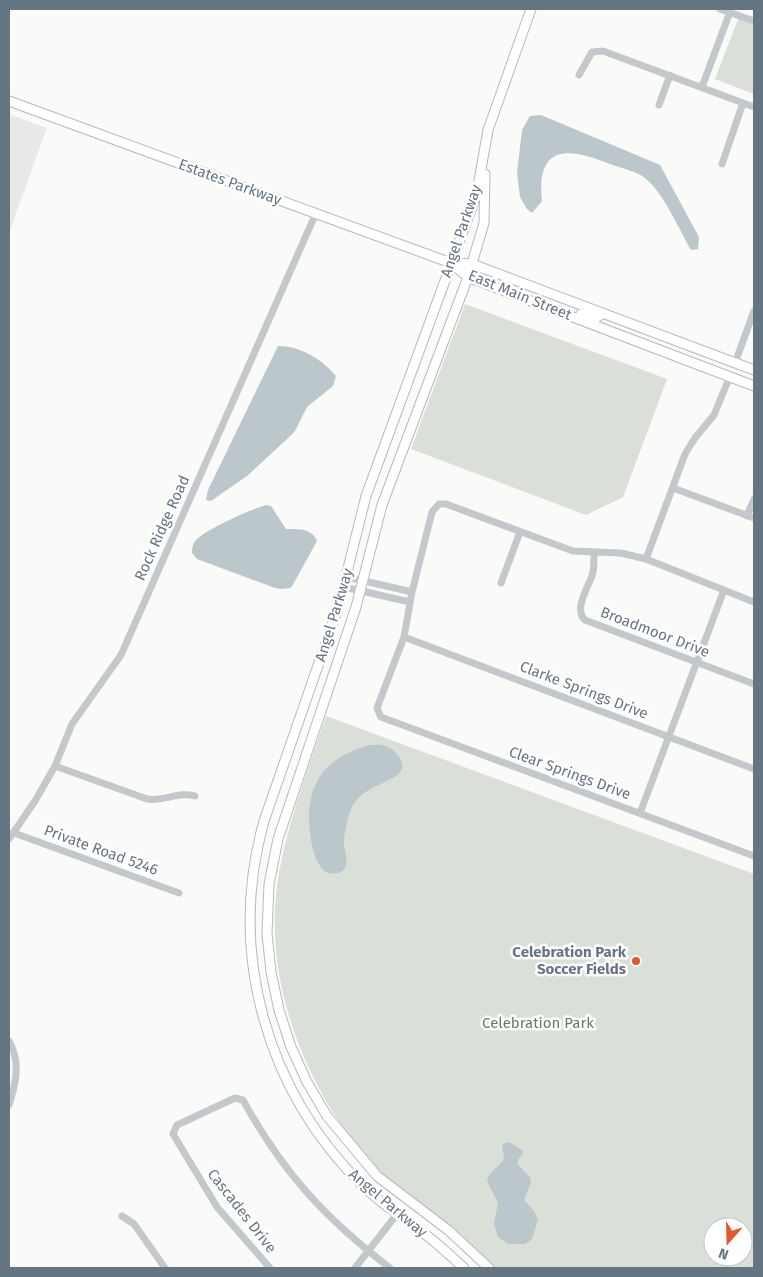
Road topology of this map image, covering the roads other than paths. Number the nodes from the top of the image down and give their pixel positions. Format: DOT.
graph roads {
  1 [pos="531,9"];
  2 [pos="720,9"];
  3 [pos="731,11"];
  4 [pos="754,22"];
  5 [pos="579,75"];
  6 [pos="670,75"];
  7 [pos="702,87"];
  8 [pos="9,101"];
  9 [pos="744,102"];
  10 [pos="658,105"];
  11 [pos="754,106"];
  12 [pos="485,146"];
  13 [pos="722,164"];
  14 [pos="316,214"];
  15 [pos="451,263"];
  16 [pos="472,264"];
  17 [pos="468,277"];
  18 [pos="544,306"];
  19 [pos="754,311"];
  20 [pos="603,313"];
  21 [pos="735,363"];
  22 [pos="754,370"];
  23 [pos="730,376"];
  24 [pos="754,386"];
  25 [pos="672,488"];
  26 [pos="754,499"];
  27 [pos="747,516"];
  28 [pos="754,518"];
  29 [pos="520,532"];
  30 [pos="594,553"];
  31 [pos="646,559"];
  32 [pos="347,576"];
  33 [pos="363,580"];
  34 [pos="501,583"];
  35 [pos="344,587"];
  36 [pos="724,590"];
  37 [pos="360,591"];
  38 [pos="412,592"];
  39 [pos="410,602"];
  40 [pos="754,602"];
  41 [pos="404,637"];
  42 [pos="697,662"];
  43 [pos="754,684"];
  44 [pos="669,737"];
  45 [pos="55,766"];
  46 [pos="754,769"];
  47 [pos="195,796"];
  48 [pos="640,813"];
  49 [pos="11,836"];
  50 [pos="754,856"];
  51 [pos="179,893"];
  52 [pos="9,1040"];
  53 [pos="9,1105"];
  54 [pos="407,1200"];
  55 [pos="397,1214"];
  56 [pos="122,1216"];
  57 [pos="369,1252"];
  58 [pos="165,1268"];
  59 [pos="270,1268"];
  60 [pos="355,1268"];
  61 [pos="390,1268"];
  62 [pos="464,1268"];
  63 [pos="490,1268"];
  1 -- 12 [label="main road"];
  2 -- 3 [label="street"];
  3 -- 4 [label="street"];
  3 -- 7 [label="street"];
  5 -- 6 [label="street"];
  6 -- 7 [label="street"];
  6 -- 10 [label="street"];
  7 -- 9 [label="street"];
  8 -- 14 [label="main road, Estates Parkway"];
  9 -- 11 [label="street"];
  9 -- 13 [label="street"];
  12 -- 15 [label="main road, Angel Parkway"];
  12 -- 16 [label="main road, Angel Parkway"];
  14 -- 15 [label="main road, Estates Parkway"];
  14 -- 45 [label="street, Rock Ridge Road"];
  15 -- 16 [label="main road, East Main Street"];
  15 -- 17 [label="main road, East Main Street"];
  15 -- 32 [label="main road, Angel Parkway"];
  16 -- 17 [label="main road, Angel Parkway"];
  16 -- 20 [label="main road, East Main Street"];
  17 -- 18 [label="main road, East Main Street"];
  17 -- 33 [label="main road, Angel Parkway"];
  18 -- 20 [label="main road"];
  18 -- 23 [label="main road, East Main Street"];
  19 -- 21 [label="street"];
  20 -- 21 [label="main road, East Main Street"];
  21 -- 22 [label="main road, East Main Street"];
  21 -- 23 [label="main road"];
  23 -- 24 [label="main road, East Main Street"];
  23 -- 25 [label="street"];
  25 -- 27 [label="street"];
  25 -- 31 [label="street"];
  26 -- 27 [label="street"];
  27 -- 28 [label="street"];
  29 -- 30 [label="street"];
  29 -- 34 [label="street"];
  29 -- 38 [label="street"];
  30 -- 31 [label="street"];
  30 -- 42 [label="street, Broadmoor Drive"];
  31 -- 36 [label="street"];
  32 -- 33 [label="street"];
  32 -- 35 [label="main road, Angel Parkway"];
  33 -- 37 [label="main road, Angel Parkway"];
  33 -- 38 [label="street"];
  35 -- 37 [label="street"];
  35 -- 55 [label="main road, Angel Parkway"];
  36 -- 40 [label="street"];
  36 -- 42 [label="street"];
  37 -- 39 [label="street"];
  37 -- 54 [label="main road, Angel Parkway"];
  38 -- 39 [label="street"];
  39 -- 41 [label="street"];
  41 -- 44 [label="street, Clarke Springs Drive"];
  41 -- 48 [label="street, Clear Springs Drive"];
  42 -- 43 [label="street, Broadmoor Drive"];
  42 -- 44 [label="street"];
  44 -- 46 [label="street, Clarke Springs Drive"];
  44 -- 48 [label="street"];
  45 -- 47 [label="street"];
  45 -- 49 [label="street, Rock Ridge Road"];
  48 -- 50 [label="street, Clear Springs Drive"];
  49 -- 51 [label="street, Private Road 5246"];
  52 -- 53 [label="street"];
  54 -- 55 [label="main road"];
  54 -- 63 [label="main road, Angel Parkway"];
  55 -- 57 [label="street"];
  55 -- 62 [label="main road, Angel Parkway"];
  56 -- 58 [label="street"];
  57 -- 59 [label="street, Cascades Drive"];
  57 -- 60 [label="street"];
  57 -- 61 [label="street"];
}
